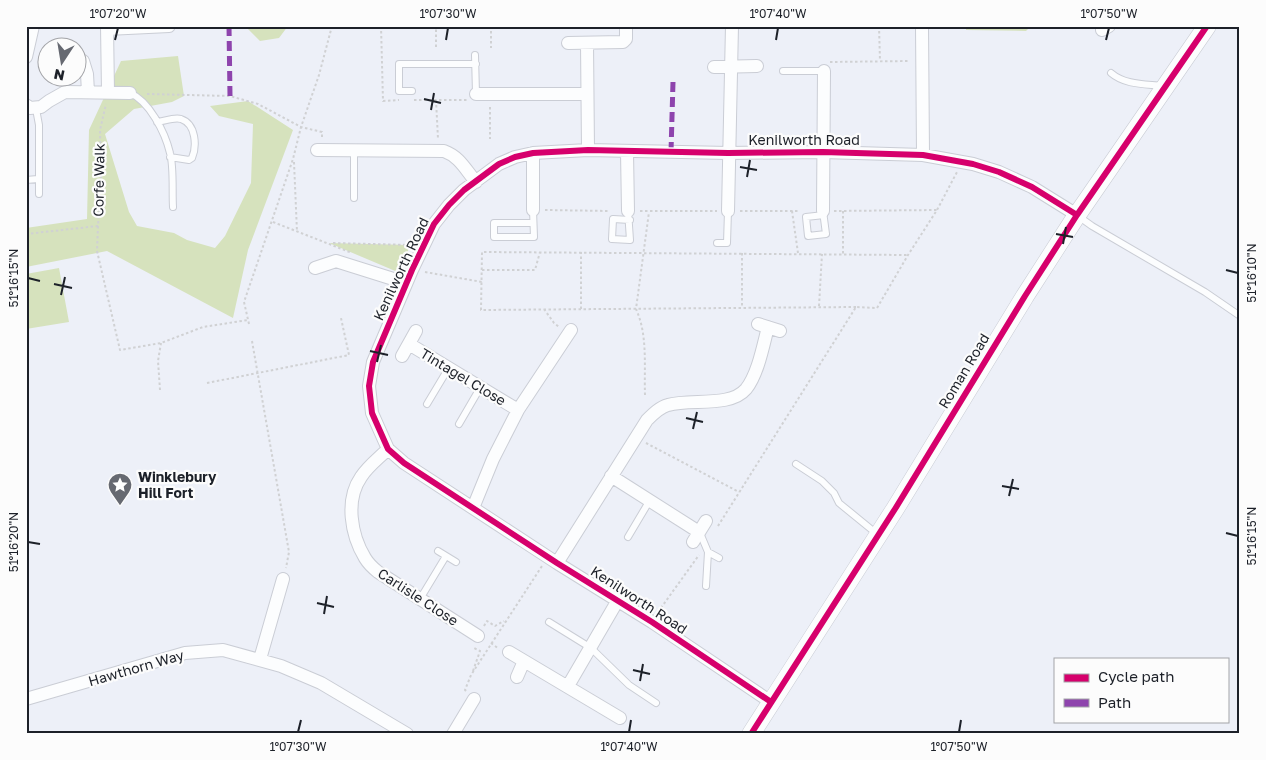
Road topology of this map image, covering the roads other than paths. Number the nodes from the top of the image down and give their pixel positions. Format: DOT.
graph roads {
  1 [pos="33,26"];
  2 [pos="169,26"];
  3 [pos="626,26"];
  4 [pos="732,26"];
  5 [pos="922,26"];
  6 [pos="1207,26"];
  7 [pos="107,27"];
  8 [pos="568,43"];
  9 [pos="587,43"];
  10 [pos="475,55"];
  11 [pos="26,57"];
  12 [pos="476,64"];
  13 [pos="757,66"];
  14 [pos="714,67"];
  15 [pos="730,67"];
  16 [pos="783,70"];
  17 [pos="824,71"];
  18 [pos="1111,74"];
  19 [pos="1166,87"];
  20 [pos="87,88"];
  21 [pos="412,91"];
  22 [pos="88,92"];
  23 [pos="108,92"];
  24 [pos="130,93"];
  25 [pos="476,94"];
  26 [pos="587,94"];
  27 [pos="31,107"];
  28 [pos="157,122"];
  29 [pos="319,150"];
  30 [pos="354,150"];
  31 [pos="588,150"];
  32 [pos="627,152"];
  33 [pos="823,152"];
  34 [pos="532,153"];
  35 [pos="728,153"];
  36 [pos="922,154"];
  37 [pos="170,156"];
  38 [pos="38,179"];
  39 [pos="26,180"];
  40 [pos="476,182"];
  41 [pos="39,194"];
  42 [pos="354,198"];
  43 [pos="173,207"];
  44 [pos="728,211"];
  45 [pos="825,212"];
  46 [pos="629,215"];
  47 [pos="1077,215"];
  48 [pos="533,216"];
  49 [pos="717,242"];
  50 [pos="316,268"];
  51 [pos="406,283"];
  52 [pos="1240,316"];
  53 [pos="769,328"];
  54 [pos="566,331"];
  55 [pos="416,332"];
  56 [pos="408,344"];
  57 [pos="402,356"];
  58 [pos="448,369"];
  59 [pos="480,388"];
  60 [pos="427,404"];
  61 [pos="518,410"];
  62 [pos="459,424"];
  63 [pos="388,450"];
  64 [pos="796,464"];
  65 [pos="611,476"];
  66 [pos="650,500"];
  67 [pos="473,508"];
  68 [pos="878,535"];
  69 [pos="628,537"];
  70 [pos="702,539"];
  71 [pos="438,551"];
  72 [pos="446,556"];
  73 [pos="719,558"];
  74 [pos="456,562"];
  75 [pos="557,564"];
  76 [pos="284,579"];
  77 [pos="706,586"];
  78 [pos="420,600"];
  79 [pos="618,600"];
  80 [pos="550,622"];
  81 [pos="478,636"];
  82 [pos="591,648"];
  83 [pos="509,652"];
  84 [pos="260,659"];
  85 [pos="524,661"];
  86 [pos="517,677"];
  87 [pos="568,686"];
  88 [pos="26,699"];
  89 [pos="474,699"];
  90 [pos="656,702"];
  91 [pos="771,702"];
  92 [pos="620,718"];
  93 [pos="408,734"];
  94 [pos="453,734"];
  95 [pos="751,734"];
  1 -- 11 [label="street"];
  2 -- 7 [label="street"];
  3 -- 9 [label="street"];
  4 -- 15 [label="street, Kenilworth Road"];
  5 -- 36 [label="street"];
  6 -- 19 [label="street, Roman Road"];
  7 -- 23 [label="street"];
  8 -- 9 [label="street"];
  9 -- 26 [label="street"];
  10 -- 12 [label="lane"];
  12 -- 21 [label="lane"];
  12 -- 25 [label="lane"];
  13 -- 15 [label="street"];
  14 -- 15 [label="street"];
  15 -- 35 [label="street, Kenilworth Road"];
  16 -- 17 [label="lane"];
  17 -- 33 [label="street, Kenilworth Road"];
  18 -- 19 [label="lane"];
  19 -- 47 [label="street, Roman Road"];
  20 -- 22 [label="street"];
  22 -- 23 [label="street"];
  22 -- 27 [label="street"];
  23 -- 24 [label="street"];
  24 -- 28 [label="lane"];
  25 -- 26 [label="street"];
  26 -- 31 [label="street"];
  27 -- 38 [label="lane"];
  28 -- 37 [label="lane"];
  28 -- 37 [label="lane"];
  29 -- 30 [label="street"];
  30 -- 40 [label="street"];
  30 -- 42 [label="lane"];
  31 -- 32 [label="street, Kenilworth Road"];
  31 -- 34 [label="street, Kenilworth Road"];
  32 -- 35 [label="street, Kenilworth Road"];
  32 -- 46 [label="street"];
  33 -- 35 [label="street, Kenilworth Road"];
  33 -- 36 [label="street, Kenilworth Road"];
  33 -- 45 [label="street, Kenilworth Road"];
  34 -- 40 [label="street, Kenilworth Road"];
  34 -- 48 [label="street"];
  35 -- 44 [label="street, Kenilworth Road"];
  36 -- 47 [label="street, Kenilworth Road"];
  37 -- 43 [label="lane"];
  38 -- 39 [label="lane"];
  38 -- 41 [label="lane"];
  40 -- 51 [label="street, Kenilworth Road"];
  44 -- 49 [label="lane"];
  47 -- 52 [label="lane"];
  47 -- 68 [label="street, Roman Road"];
  48 -- 48 [label="lane"];
  50 -- 51 [label="street"];
  51 -- 63 [label="street, Kenilworth Road"];
  53 -- 65 [label="street"];
  54 -- 61 [label="street, Tintagel Close"];
  55 -- 56 [label="street, Tintagel Close"];
  56 -- 57 [label="street, Tintagel Close"];
  56 -- 58 [label="street, Tintagel Close"];
  58 -- 59 [label="street, Tintagel Close"];
  58 -- 60 [label="lane"];
  59 -- 61 [label="street, Tintagel Close"];
  59 -- 62 [label="lane"];
  61 -- 67 [label="street, Tintagel Close"];
  63 -- 67 [label="street, Kenilworth Road"];
  63 -- 78 [label="street, Carlisle Close"];
  64 -- 68 [label="lane"];
  65 -- 66 [label="street"];
  65 -- 75 [label="street"];
  66 -- 69 [label="lane"];
  66 -- 70 [label="street"];
  67 -- 75 [label="street, Kenilworth Road"];
  68 -- 91 [label="street, Roman Road"];
  70 -- 73 [label="lane"];
  70 -- 77 [label="lane"];
  71 -- 72 [label="lane"];
  72 -- 74 [label="lane"];
  72 -- 78 [label="lane"];
  75 -- 79 [label="street, Kenilworth Road"];
  76 -- 84 [label="street"];
  78 -- 81 [label="street, Carlisle Close"];
  79 -- 82 [label="street"];
  79 -- 91 [label="street, Kenilworth Road"];
  80 -- 82 [label="lane"];
  82 -- 87 [label="street"];
  82 -- 90 [label="lane"];
  83 -- 85 [label="street"];
  84 -- 88 [label="street, Hawthorn Way"];
  84 -- 93 [label="street, Hawthorn Way"];
  85 -- 86 [label="street"];
  85 -- 87 [label="street"];
  87 -- 92 [label="street"];
  89 -- 94 [label="street"];
  91 -- 95 [label="street, Roman Road"];
}
